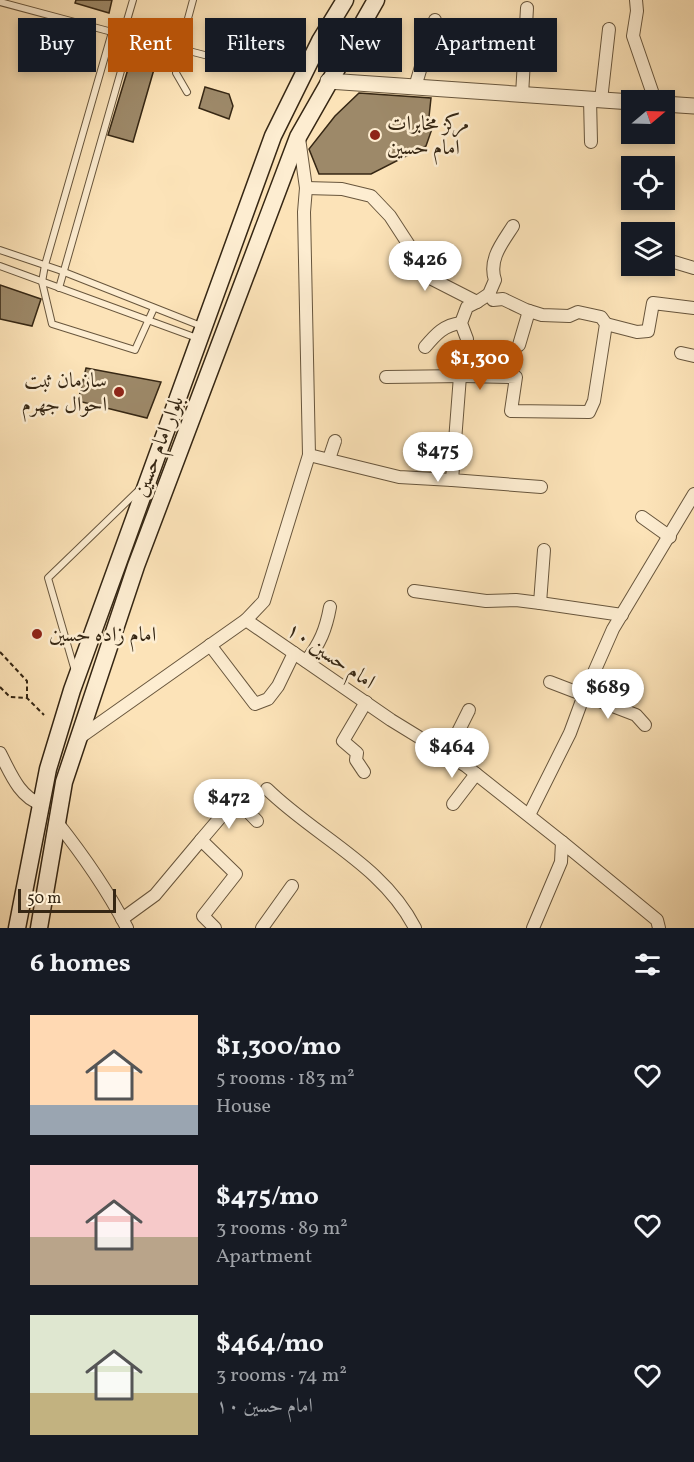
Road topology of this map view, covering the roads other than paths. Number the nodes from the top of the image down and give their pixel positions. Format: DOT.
graph roads {
  1 [pos="133,0"];
  2 [pos="193,0"];
  3 [pos="345,0"];
  4 [pos="376,0"];
  5 [pos="636,0"];
  6 [pos="0,2"];
  7 [pos="527,8"];
  8 [pos="128,18"];
  9 [pos="188,18"];
  10 [pos="609,29"];
  11 [pos="108,31"];
  12 [pos="108,46"];
  13 [pos="120,72"];
  14 [pos="176,72"];
  15 [pos="419,72"];
  16 [pos="328,81"];
  17 [pos="415,87"];
  18 [pos="652,90"];
  19 [pos="187,92"];
  20 [pos="522,95"];
  21 [pos="595,100"];
  22 [pos="621,101"];
  23 [pos="675,105"];
  24 [pos="694,106"];
  25 [pos="298,137"];
  26 [pos="591,142"];
  27 [pos="306,188"];
  28 [pos="513,226"];
  29 [pos="0,250"];
  30 [pos="675,263"];
  31 [pos="45,265"];
  32 [pos="0,266"];
  33 [pos="694,268"];
  34 [pos="63,272"];
  35 [pos="42,282"];
  36 [pos="59,288"];
  37 [pos="489,294"];
  38 [pos="477,302"];
  39 [pos="154,308"];
  40 [pos="694,308"];
  41 [pos="529,311"];
  42 [pos="149,319"];
  43 [pos="461,323"];
  44 [pos="606,324"];
  45 [pos="202,333"];
  46 [pos="519,345"];
  47 [pos="425,346"];
  48 [pos="681,353"];
  49 [pos="694,356"];
  50 [pos="462,376"];
  51 [pos="386,377"];
  52 [pos="335,441"];
  53 [pos="309,455"];
  54 [pos="329,459"];
  55 [pos="149,480"];
  56 [pos="452,480"];
  57 [pos="541,487"];
  58 [pos="694,494"];
  59 [pos="642,517"];
  60 [pos="130,534"];
  61 [pos="670,537"];
  62 [pos="147,538"];
  63 [pos="544,550"];
  64 [pos="414,591"];
  65 [pos="540,603"];
  66 [pos="330,607"];
  67 [pos="622,615"];
  68 [pos="246,620"];
  69 [pos="210,645"];
  70 [pos="294,653"];
  71 [pos="306,661"];
  72 [pos="77,677"];
  73 [pos="550,682"];
  74 [pos="584,695"];
  75 [pos="366,702"];
  76 [pos="469,710"];
  77 [pos="645,725"];
  78 [pos="78,738"];
  79 [pos="0,753"];
  80 [pos="447,754"];
  81 [pos="364,772"];
  82 [pos="476,774"];
  83 [pos="267,789"];
  84 [pos="42,804"];
  85 [pos="453,804"];
  86 [pos="529,815"];
  87 [pos="56,821"];
  88 [pos="257,821"];
  89 [pos="201,840"];
  90 [pos="562,842"];
  91 [pos="292,886"];
  92 [pos="124,923"];
  93 [pos="17,928"];
  94 [pos="39,928"];
  95 [pos="214,928"];
  96 [pos="262,928"];
  97 [pos="415,928"];
  98 [pos="533,928"];
  99 [pos="659,928"];
  1 -- 8 [label="lane"];
  2 -- 9 [label="lane"];
  3 -- 45 [label="main road, بلوار امام حسین"];
  4 -- 16 [label="main road, بلوار امام حسین"];
  5 -- 18 [label="street"];
  6 -- 11 [label="lane"];
  7 -- 20 [label="street"];
  10 -- 21 [label="street"];
  12 -- 31 [label="lane"];
  13 -- 34 [label="lane"];
  14 -- 19 [label="lane"];
  15 -- 17 [label="street"];
  16 -- 17 [label="street"];
  16 -- 25 [label="main road, بلوار امام حسین"];
  17 -- 20 [label="street"];
  20 -- 21 [label="street"];
  21 -- 22 [label="street"];
  21 -- 26 [label="street"];
  23 -- 24 [label="street"];
  25 -- 27 [label="street"];
  25 -- 62 [label="main road, بلوار امام حسین"];
  27 -- 38 [label="street"];
  27 -- 53 [label="street"];
  28 -- 37 [label="street"];
  29 -- 31 [label="lane"];
  30 -- 33 [label="street"];
  31 -- 34 [label="lane"];
  31 -- 35 [label="lane"];
  32 -- 35 [label="lane"];
  34 -- 36 [label="lane"];
  34 -- 39 [label="lane"];
  35 -- 36 [label="lane"];
  35 -- 42 [label="lane"];
  36 -- 42 [label="lane"];
  37 -- 38 [label="street"];
  37 -- 41 [label="street"];
  38 -- 43 [label="street"];
  39 -- 42 [label="lane"];
  39 -- 45 [label="lane"];
  40 -- 44 [label="street"];
  41 -- 44 [label="street"];
  41 -- 46 [label="street"];
  42 -- 45 [label="lane"];
  43 -- 47 [label="street"];
  43 -- 50 [label="street"];
  44 -- 50 [label="street"];
  45 -- 55 [label="main road, بلوار امام حسین"];
  48 -- 49 [label="street"];
  50 -- 51 [label="street"];
  50 -- 56 [label="street"];
  52 -- 54 [label="street"];
  53 -- 54 [label="street"];
  53 -- 68 [label="street"];
  54 -- 56 [label="street"];
  55 -- 60 [label="main road, بلوار امام حسین"];
  55 -- 72 [label="lane"];
  56 -- 57 [label="street"];
  58 -- 61 [label="street"];
  59 -- 61 [label="street"];
  60 -- 62 [label="main road"];
  60 -- 72 [label="main road, بلوار امام حسین"];
  61 -- 67 [label="street"];
  62 -- 78 [label="main road, بلوار امام حسین"];
  63 -- 65 [label="street"];
  64 -- 65 [label="street"];
  65 -- 67 [label="street"];
  66 -- 71 [label="street"];
  67 -- 74 [label="street"];
  68 -- 69 [label="street"];
  68 -- 70 [label="street, امام حسین ۱۰"];
  69 -- 70 [label="street"];
  69 -- 78 [label="street"];
  70 -- 71 [label="street, امام حسین ۱۰"];
  71 -- 75 [label="street, امام حسین ۱۰"];
  72 -- 84 [label="main road, بلوار امام حسین"];
  73 -- 74 [label="street"];
  74 -- 77 [label="street"];
  74 -- 86 [label="street"];
  75 -- 80 [label="street, امام حسین ۱۰"];
  75 -- 81 [label="street"];
  76 -- 80 [label="street"];
  78 -- 87 [label="main road, بلوار امام حسین"];
  79 -- 84 [label="street"];
  80 -- 82 [label="street, امام حسین ۱۰"];
  82 -- 85 [label="street"];
  82 -- 86 [label="street, امام حسین ۱۰"];
  83 -- 97 [label="street"];
  84 -- 93 [label="main road, بلوار امام حسین"];
  86 -- 90 [label="street, امام حسین ۱۰"];
  87 -- 92 [label="street"];
  87 -- 94 [label="main road, بلوار امام حسین"];
  88 -- 89 [label="street"];
  89 -- 92 [label="street"];
  89 -- 95 [label="street"];
  90 -- 98 [label="street"];
  90 -- 99 [label="street, امام حسین ۱۰"];
  91 -- 96 [label="street"];
}
